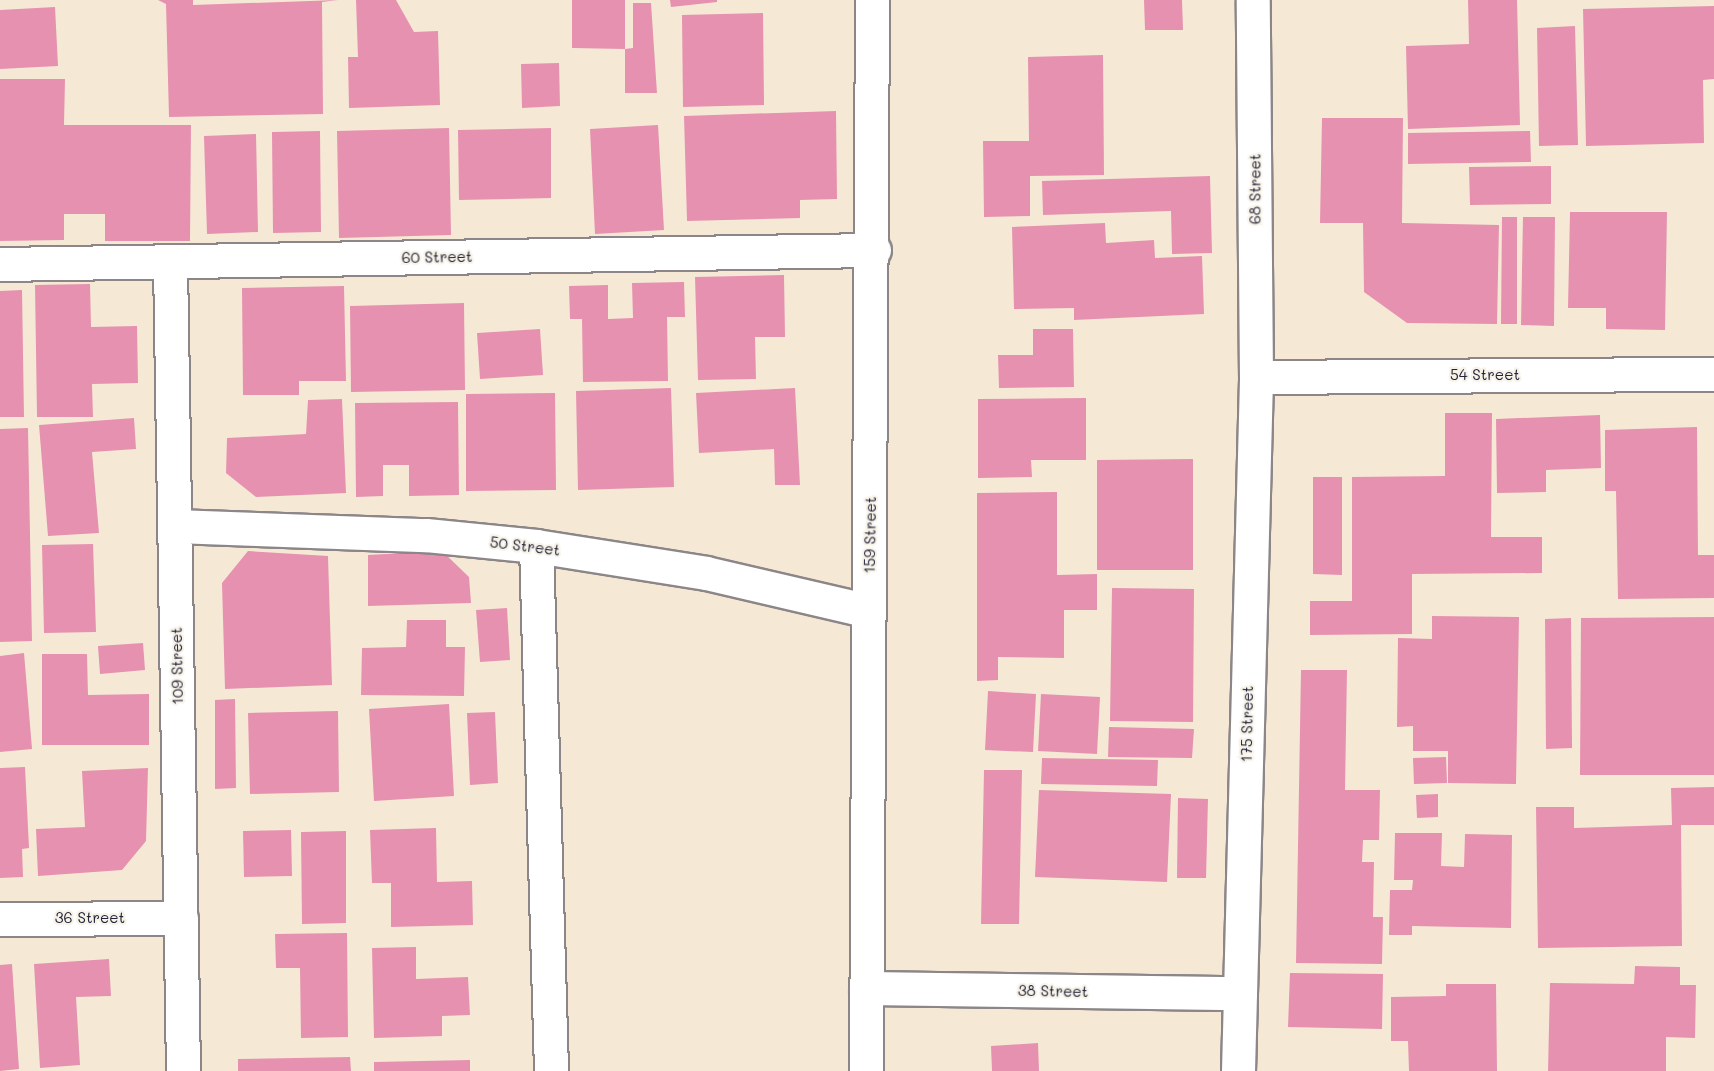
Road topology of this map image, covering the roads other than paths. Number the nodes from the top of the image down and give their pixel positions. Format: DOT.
graph roads {
  1 [pos="872,0"];
  2 [pos="1253,0"];
  3 [pos="874,250"];
  4 [pos="170,262"];
  5 [pos="0,264"];
  6 [pos="1714,374"];
  7 [pos="1256,377"];
  8 [pos="175,526"];
  9 [pos="536,546"];
  10 [pos="869,611"];
  11 [pos="181,918"];
  12 [pos="0,919"];
  13 [pos="866,988"];
  14 [pos="1240,993"];
  15 [pos="865,1070"];
  16 [pos="183,1071"];
  17 [pos="551,1071"];
  18 [pos="1238,1071"];
  1 -- 3 [label="street, 159 Street"];
  2 -- 7 [label="street, 68 Street"];
  3 -- 4 [label="street, 60 Street"];
  3 -- 10 [label="street, 159 Street"];
  4 -- 5 [label="street, 60 Street"];
  4 -- 8 [label="street, 109 Street"];
  6 -- 7 [label="street, 54 Street"];
  7 -- 14 [label="street, 175 Street"];
  8 -- 9 [label="street, 50 Street"];
  8 -- 11 [label="street, 109 Street"];
  9 -- 10 [label="street, 50 Street"];
  9 -- 17 [label="street"];
  10 -- 13 [label="street, 159 Street"];
  11 -- 12 [label="street, 36 Street"];
  11 -- 16 [label="street, 109 Street"];
  13 -- 14 [label="street, 38 Street"];
  13 -- 15 [label="street, 159 Street"];
  14 -- 18 [label="street, 175 Street"];
}
